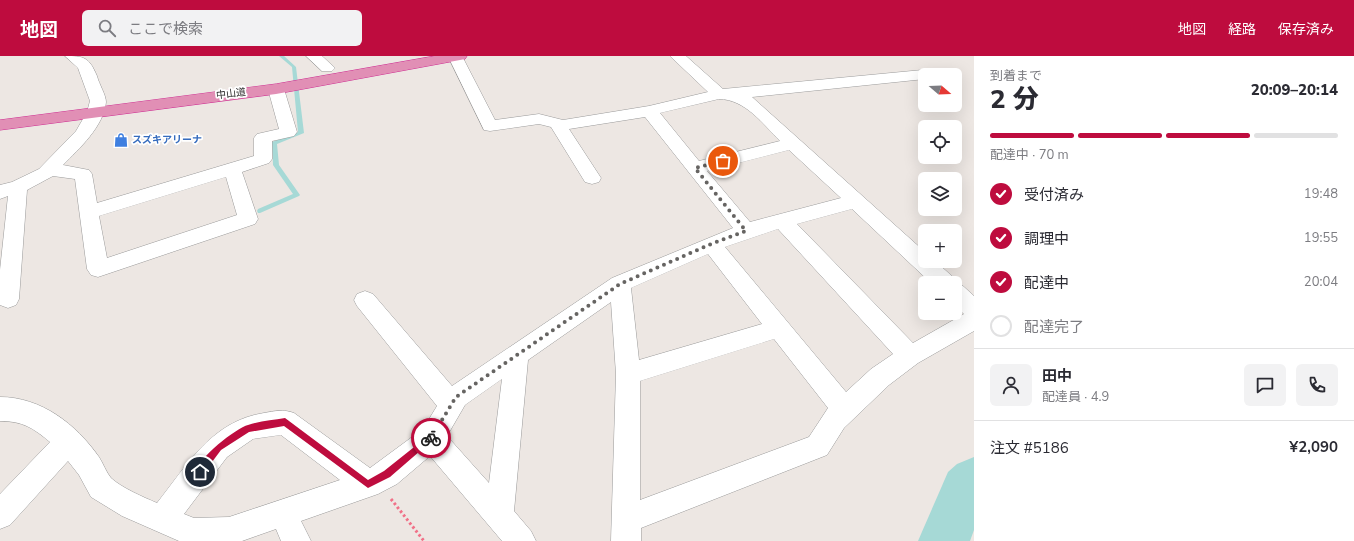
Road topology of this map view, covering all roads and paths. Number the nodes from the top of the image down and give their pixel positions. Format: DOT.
graph roads {
  1 [pos="72,56"];
  2 [pos="314,56"];
  3 [pos="388,56"];
  4 [pos="458,56"];
  5 [pos="678,56"];
  6 [pos="327,68"];
  7 [pos="918,76"];
  8 [pos="276,88"];
  9 [pos="725,94"];
  10 [pos="97,106"];
  11 [pos="649,111"];
  12 [pos="0,113"];
  13 [pos="556,122"];
  14 [pos="0,125"];
  15 [pos="794,143"];
  16 [pos="232,168"];
  17 [pos="695,168"];
  18 [pos="49,169"];
  19 [pos="592,178"];
  20 [pos="9,189"];
  21 [pos="856,201"];
  22 [pos="89,212"];
  23 [pos="781,220"];
  24 [pos="746,231"];
  25 [pos="711,244"];
  26 [pos="937,276"];
  27 [pos="620,284"];
  28 [pos="8,299"];
  29 [pos="962,299"];
  30 [pos="365,300"];
  31 [pos="974,310"];
  32 [pos="974,320"];
  33 [pos="780,328"];
  34 [pos="517,356"];
  35 [pos="910,356"];
  36 [pos="628,374"];
  37 [pos="452,405"];
  38 [pos="0,409"];
  39 [pos="846,410"];
  40 [pos="432,438"];
  41 [pos="69,441"];
  42 [pos="372,482"];
  43 [pos="283,513"];
  44 [pos="0,514"];
  45 [pos="499,516"];
  46 [pos="162,519"];
  47 [pos="627,530"];
  48 [pos="195,537"];
  49 [pos="296,541"];
  50 [pos="424,541"];
  51 [pos="522,541"];
  1 -- 10 [label="street"];
  2 -- 6 [label="street"];
  3 -- 6 [label="highway, 中山道"];
  4 -- 8 [label="highway, 中山道"];
  4 -- 13 [label="street"];
  5 -- 9 [label="street"];
  6 -- 10 [label="highway, 中山道"];
  7 -- 9 [label="street"];
  8 -- 10 [label="highway, 中山道"];
  8 -- 16 [label="street"];
  9 -- 11 [label="street"];
  9 -- 15 [label="street"];
  10 -- 12 [label="highway, 中山道"];
  10 -- 14 [label="highway, 中山道"];
  10 -- 18 [label="street"];
  11 -- 13 [label="street"];
  11 -- 17 [label="street"];
  13 -- 19 [label="street"];
  15 -- 17 [label="street"];
  15 -- 21 [label="street"];
  16 -- 22 [label="street"];
  16 -- 22 [label="street"];
  17 -- 24 [label="street"];
  18 -- 20 [label="street"];
  18 -- 22 [label="street"];
  20 -- 28 [label="street"];
  21 -- 23 [label="street"];
  21 -- 26 [label="street"];
  23 -- 24 [label="street"];
  23 -- 35 [label="street"];
  24 -- 25 [label="street"];
  25 -- 27 [label="street"];
  25 -- 33 [label="street"];
  27 -- 34 [label="street"];
  27 -- 36 [label="street"];
  29 -- 31 [label="street"];
  30 -- 37 [label="street"];
  32 -- 35 [label="street"];
  33 -- 36 [label="street"];
  33 -- 39 [label="street"];
  34 -- 37 [label="street"];
  34 -- 45 [label="street"];
  35 -- 39 [label="street"];
  36 -- 47 [label="street"];
  37 -- 40 [label="street"];
  38 -- 41 [label="street"];
  39 -- 47 [label="street"];
  40 -- 42 [label="street"];
  40 -- 45 [label="street"];
  41 -- 44 [label="street"];
  41 -- 46 [label="street"];
  42 -- 43 [label="street"];
  42 -- 46 [label="street"];
  42 -- 50 [label="path"];
  43 -- 48 [label="street"];
  43 -- 49 [label="street"];
  45 -- 51 [label="street"];
  46 -- 48 [label="street"];
}
